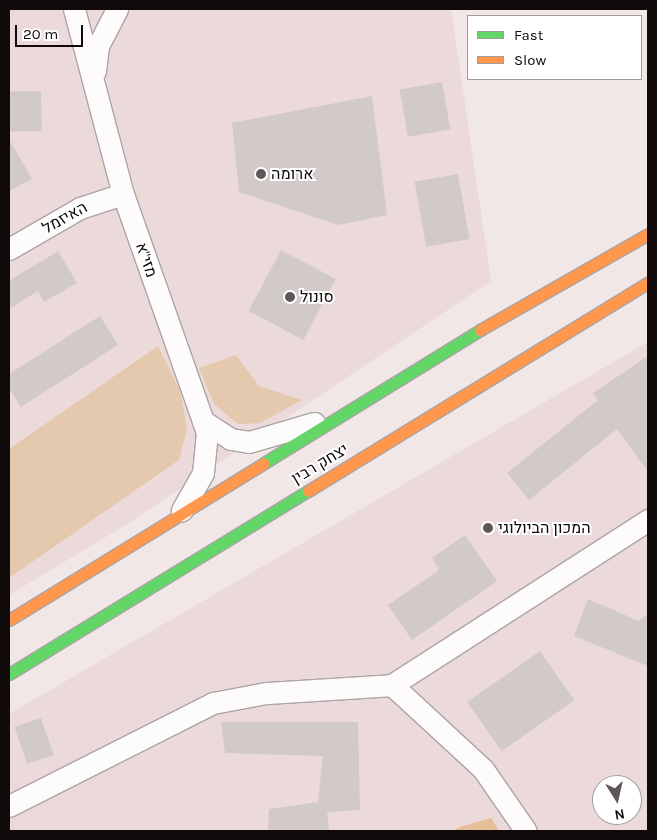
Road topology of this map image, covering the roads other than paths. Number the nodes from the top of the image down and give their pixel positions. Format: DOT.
graph roads {
  1 [pos="74,9"];
  2 [pos="117,9"];
  3 [pos="98,96"];
  4 [pos="123,194"];
  5 [pos="648,234"];
  6 [pos="9,249"];
  7 [pos="648,283"];
  8 [pos="348,411"];
  9 [pos="203,421"];
  10 [pos="174,517"];
  11 [pos="648,520"];
  12 [pos="9,620"];
  13 [pos="9,674"];
  14 [pos="392,685"];
  15 [pos="9,806"];
  16 [pos="526,831"];
  1 -- 3 [label="street, מזי\"א"];
  2 -- 3 [label="street, מזי\"א"];
  3 -- 4 [label="street, מזי\"א"];
  4 -- 6 [label="street, האיזמל"];
  4 -- 9 [label="street, מזי\"א"];
  5 -- 8 [label="main road, יצחק רבין"];
  7 -- 13 [label="main road, יצחק רבין"];
  8 -- 9 [label="street"];
  8 -- 10 [label="main road, יצחק רבין"];
  9 -- 10 [label="street, מזי\"א"];
  10 -- 12 [label="main road, יצחק רבין"];
  11 -- 14 [label="street"];
  14 -- 15 [label="street"];
  14 -- 16 [label="street"];
}
